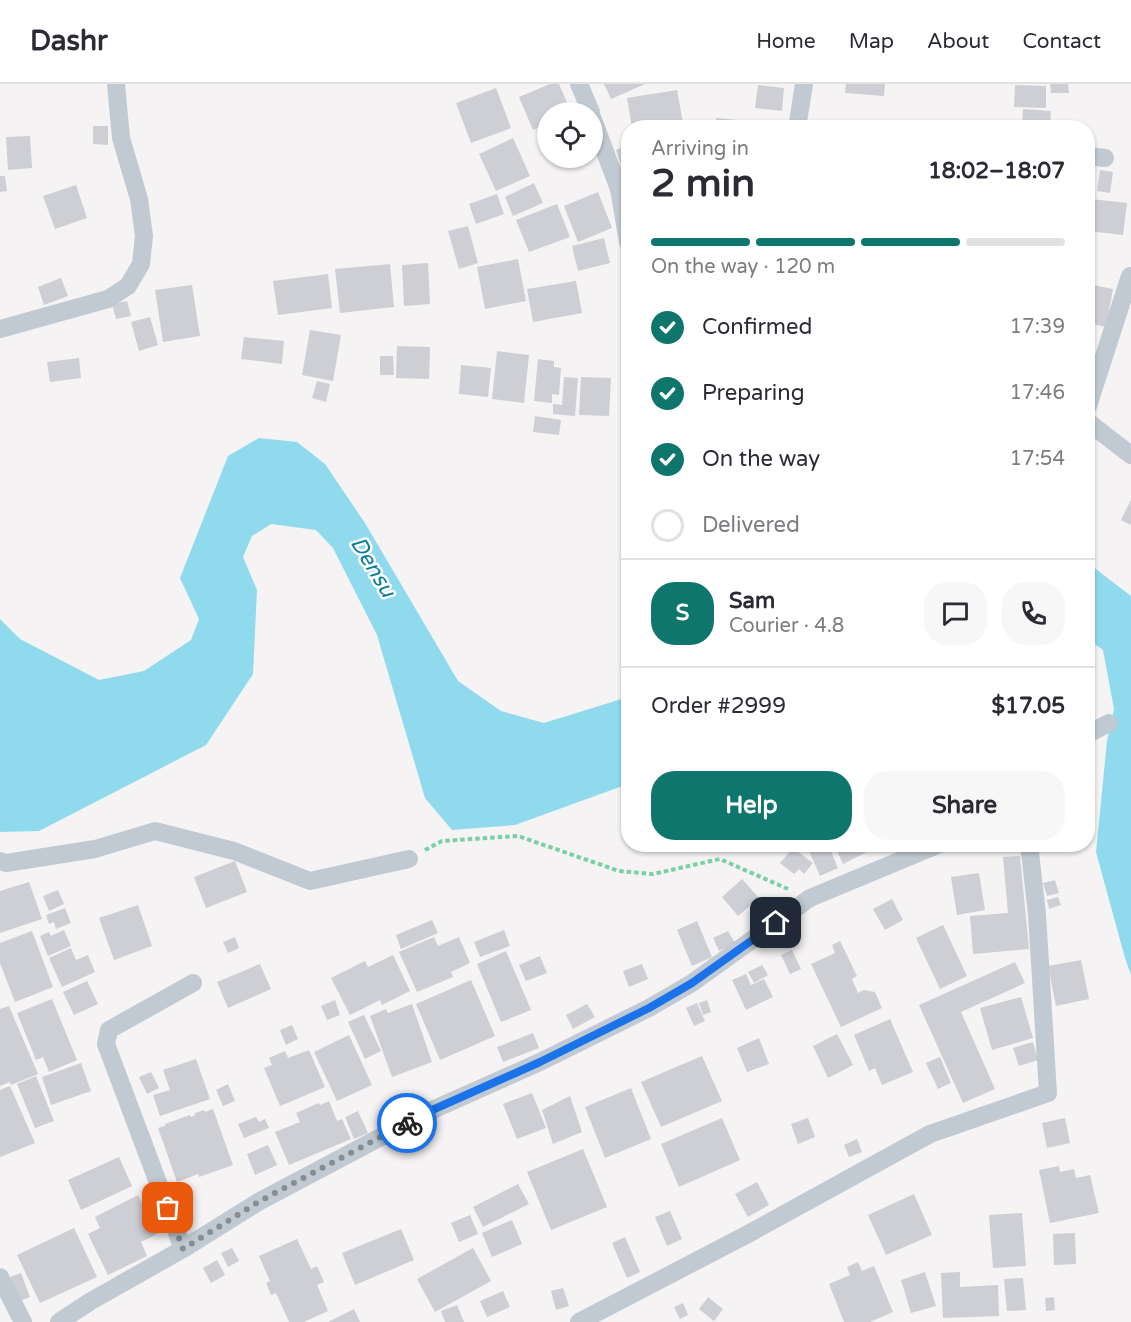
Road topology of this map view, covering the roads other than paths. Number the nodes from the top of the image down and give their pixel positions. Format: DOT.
graph roads {
  1 [pos="116,84"];
  2 [pos="579,84"];
  3 [pos="804,84"];
  4 [pos="587,102"];
  5 [pos="798,120"];
  6 [pos="603,146"];
  7 [pos="621,201"];
  8 [pos="1130,276"];
  9 [pos="0,329"];
  10 [pos="1095,384"];
  11 [pos="1095,427"];
  12 [pos="1131,455"];
  13 [pos="1109,723"];
  14 [pos="1095,730"];
  15 [pos="921,852"];
  16 [pos="1030,852"];
  17 [pos="409,859"];
  18 [pos="0,861"];
  19 [pos="193,983"];
  20 [pos="183,1249"];
  21 [pos="0,1277"];
  22 [pos="23,1322"];
  23 [pos="59,1322"];
  24 [pos="579,1322"];
  1 -- 9 [label="street"];
  2 -- 4 [label="street"];
  3 -- 5 [label="street"];
  6 -- 7 [label="street"];
  8 -- 10 [label="street"];
  11 -- 12 [label="street"];
  13 -- 14 [label="street"];
  15 -- 20 [label="street"];
  16 -- 24 [label="street"];
  17 -- 18 [label="street"];
  19 -- 20 [label="street"];
  20 -- 23 [label="street"];
  21 -- 22 [label="street"];
}
